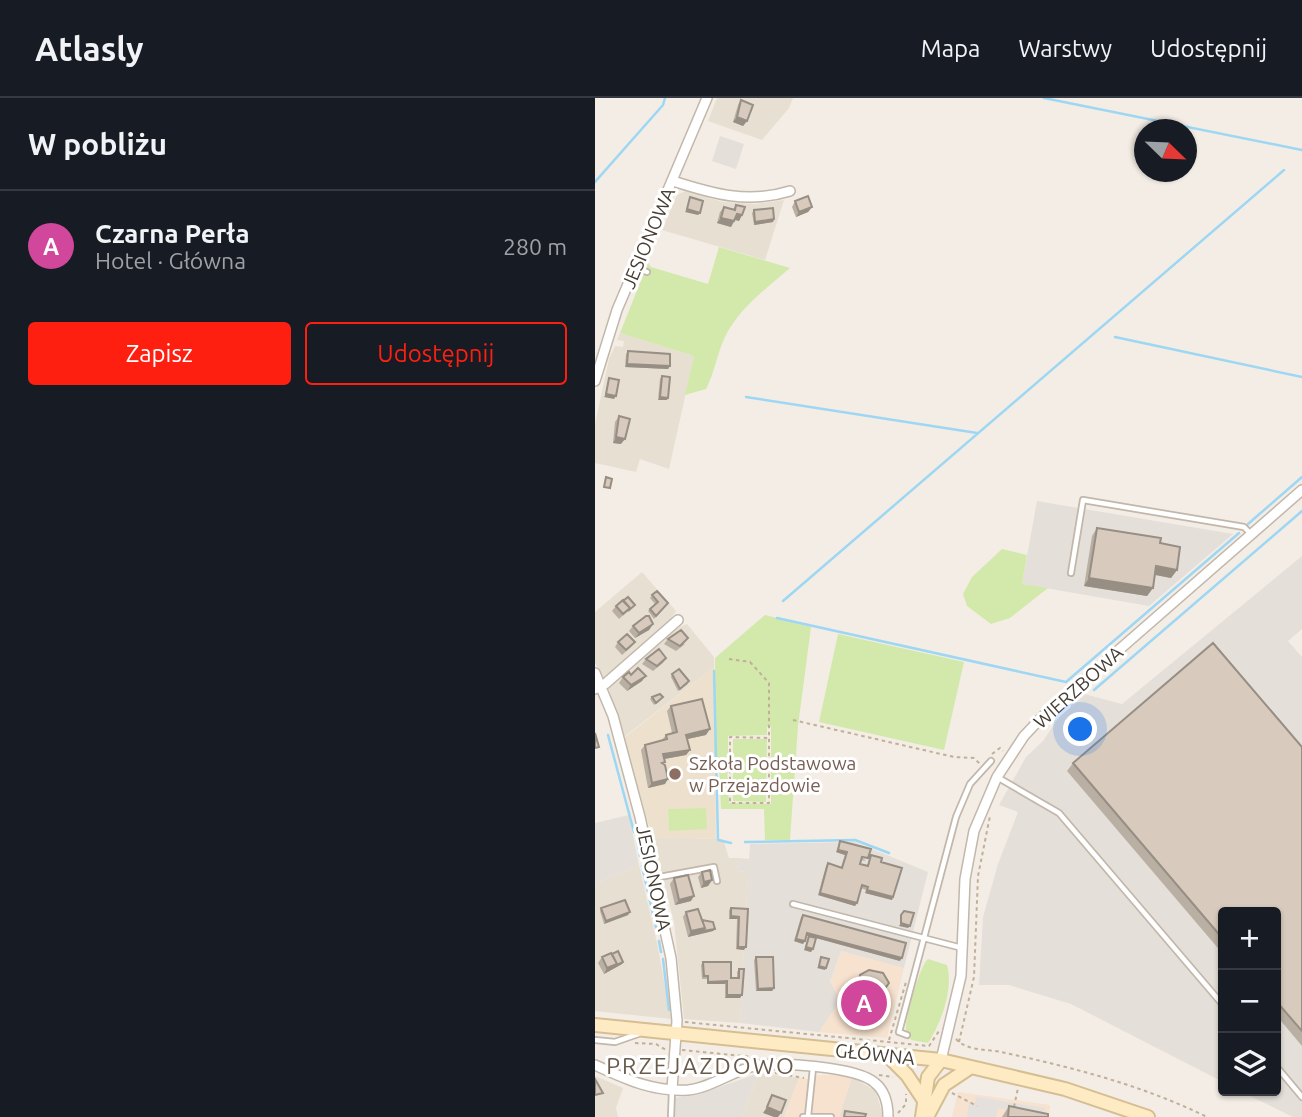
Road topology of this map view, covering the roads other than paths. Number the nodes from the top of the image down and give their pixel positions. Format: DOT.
graph roads {
  1 [pos="707,98"];
  2 [pos="673,181"];
  3 [pos="790,191"];
  4 [pos="636,268"];
  5 [pos="647,272"];
  6 [pos="595,381"];
  7 [pos="1302,490"];
  8 [pos="1251,534"];
  9 [pos="1071,573"];
  10 [pos="678,620"];
  11 [pos="595,673"];
  12 [pos="598,687"];
  13 [pos="991,761"];
  14 [pos="997,777"];
  15 [pos="654,878"];
  16 [pos="717,881"];
  17 [pos="793,904"];
  18 [pos="924,940"];
  19 [pos="962,948"];
  20 [pos="1218,999"];
  21 [pos="595,1025"];
  22 [pos="647,1031"];
  23 [pos="677,1035"];
  24 [pos="595,1040"];
  25 [pos="907,1040"];
  26 [pos="887,1055"];
  27 [pos="941,1060"];
  28 [pos="595,1065"];
  29 [pos="971,1067"];
  30 [pos="813,1068"];
  31 [pos="1281,1072"];
  32 [pos="947,1089"];
  33 [pos="672,1090"];
  34 [pos="1302,1097"];
  35 [pos="923,1100"];
  36 [pos="671,1117"];
  37 [pos="805,1117"];
  38 [pos="831,1117"];
  39 [pos="891,1117"];
  40 [pos="922,1117"];
  41 [pos="927,1117"];
  42 [pos="1148,1117"];
  1 -- 2 [label="street, JESIONOWA"];
  2 -- 3 [label="street"];
  2 -- 4 [label="street, JESIONOWA"];
  4 -- 5 [label="lane"];
  4 -- 6 [label="street, JESIONOWA"];
  7 -- 8 [label="street, WIERZBOWA"];
  8 -- 9 [label="lane"];
  8 -- 14 [label="street, WIERZBOWA"];
  10 -- 12 [label="street"];
  11 -- 12 [label="street, JESIONOWA"];
  12 -- 15 [label="street, JESIONOWA"];
  13 -- 18 [label="lane"];
  14 -- 19 [label="street, WIERZBOWA"];
  14 -- 20 [label="lane"];
  15 -- 16 [label="lane"];
  15 -- 23 [label="street, JESIONOWA"];
  17 -- 18 [label="lane"];
  18 -- 19 [label="lane"];
  18 -- 25 [label="lane"];
  19 -- 27 [label="street, WIERZBOWA"];
  21 -- 22 [label="main road, GŁÓWNA"];
  22 -- 23 [label="main road, GŁÓWNA"];
  22 -- 24 [label="lane"];
  23 -- 26 [label="main road, GŁÓWNA"];
  23 -- 33 [label="street, JESIONOWA"];
  26 -- 27 [label="main road, GŁÓWNA"];
  26 -- 35 [label="main road"];
  27 -- 29 [label="main road, GŁÓWNA"];
  27 -- 32 [label="main road"];
  27 -- 35 [label="main road"];
  28 -- 33 [label="street"];
  29 -- 32 [label="main road"];
  29 -- 42 [label="main road, GŁÓWNA"];
  30 -- 33 [label="street"];
  30 -- 37 [label="lane"];
  30 -- 39 [label="street"];
  31 -- 34 [label="lane"];
  32 -- 41 [label="main road"];
  33 -- 36 [label="lane"];
  35 -- 40 [label="main road"];
  37 -- 38 [label="lane"];
}
